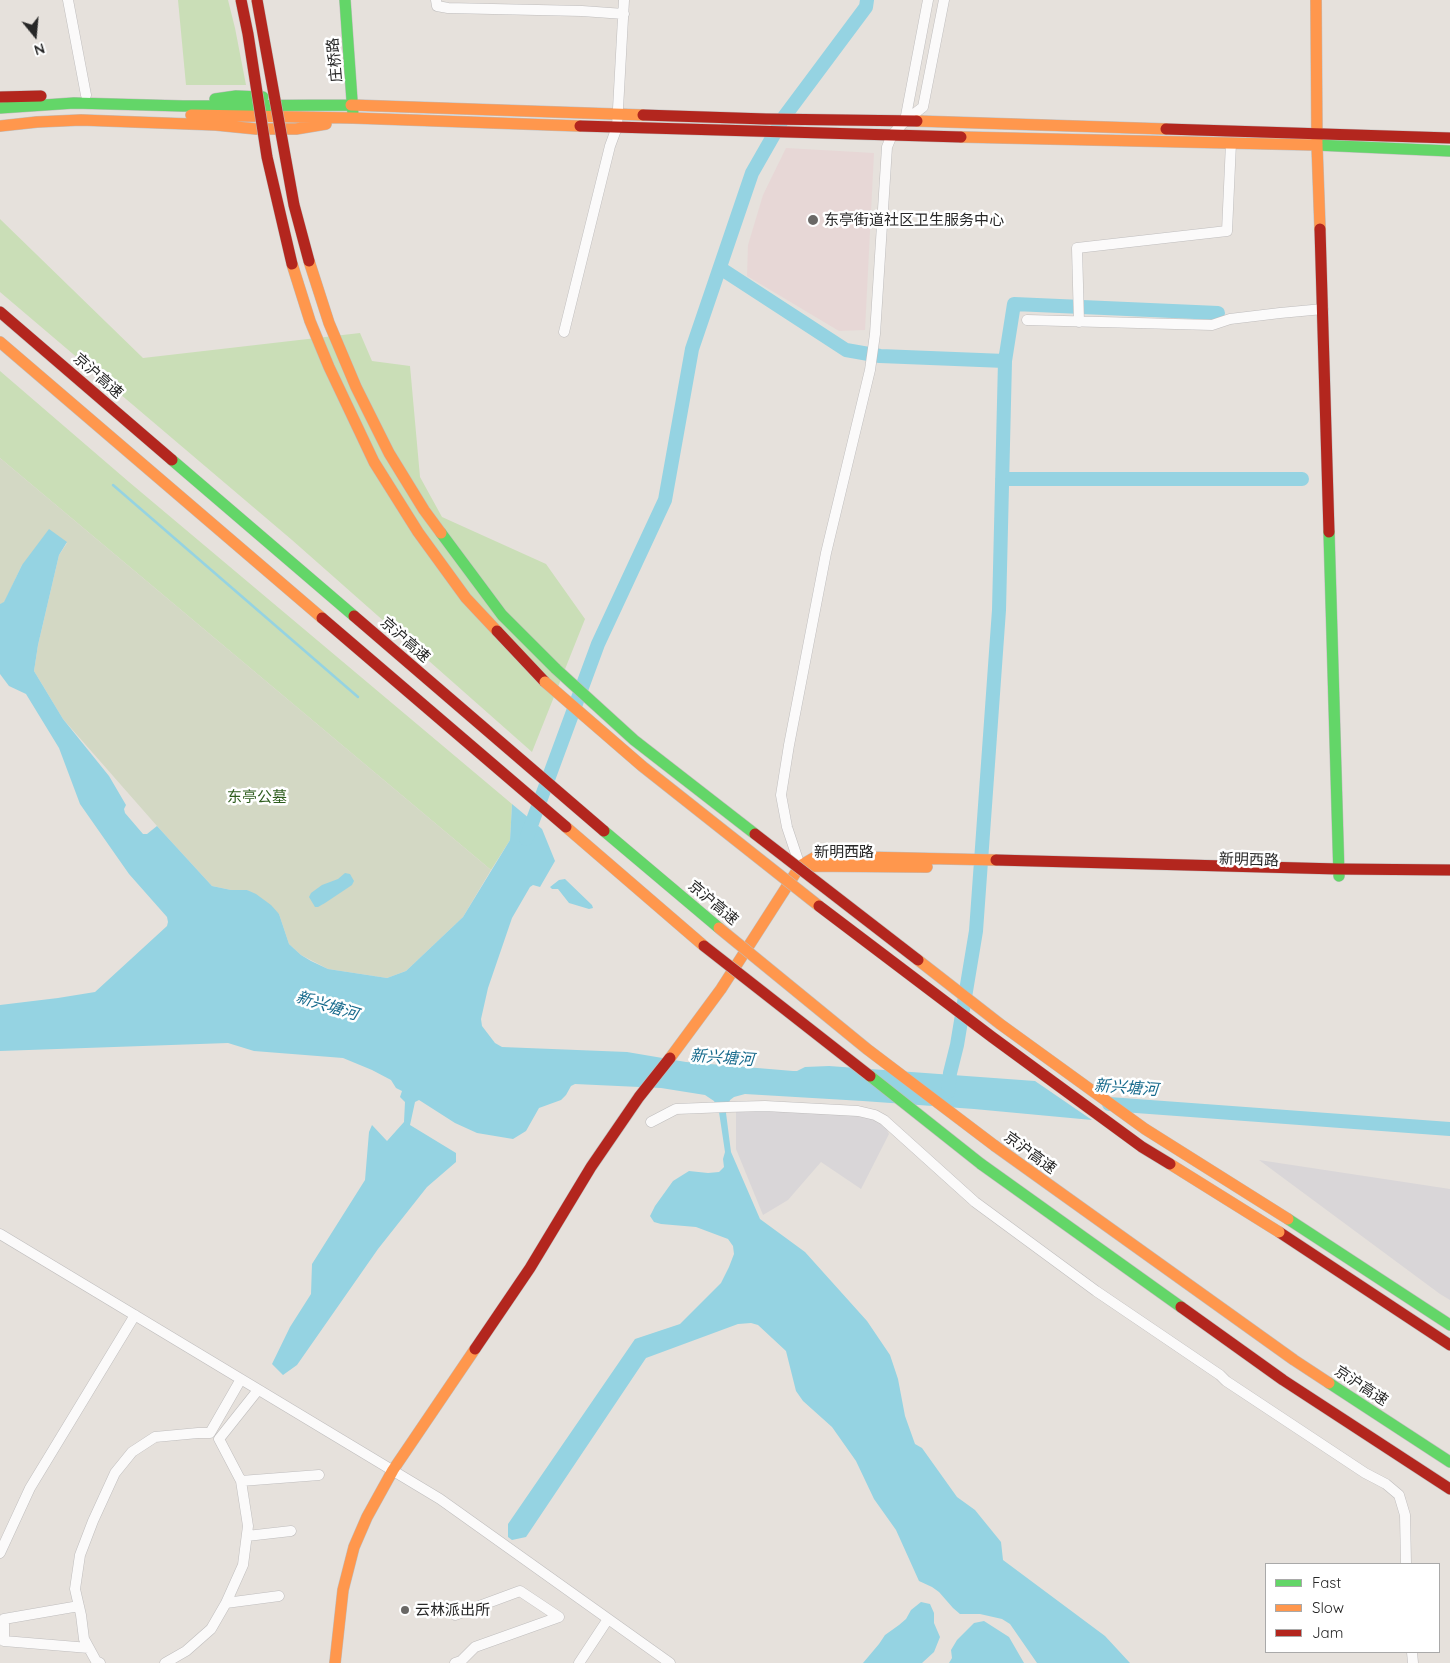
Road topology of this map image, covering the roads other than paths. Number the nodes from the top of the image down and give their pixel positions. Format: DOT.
graph roads {
  1 [pos="68,0"];
  2 [pos="240,0"];
  3 [pos="257,0"];
  4 [pos="345,0"];
  5 [pos="436,0"];
  6 [pos="624,0"];
  7 [pos="928,0"];
  8 [pos="944,0"];
  9 [pos="1316,0"];
  10 [pos="624,14"];
  11 [pos="86,95"];
  12 [pos="0,97"];
  13 [pos="354,105"];
  14 [pos="0,108"];
  15 [pos="184,111"];
  16 [pos="619,114"];
  17 [pos="0,116"];
  18 [pos="353,118"];
  19 [pos="905,121"];
  20 [pos="0,126"];
  21 [pos="617,128"];
  22 [pos="1318,133"];
  23 [pos="892,135"];
  24 [pos="1450,138"];
  25 [pos="1231,143"];
  26 [pos="1317,145"];
  27 [pos="1450,152"];
  28 [pos="1323,310"];
  29 [pos="0,312"];
  30 [pos="1027,320"];
  31 [pos="1079,322"];
  32 [pos="564,332"];
  33 [pos="0,342"];
  34 [pos="800,866"];
  35 [pos="1450,870"];
  36 [pos="1338,873"];
  37 [pos="1450,879"];
  38 [pos="651,1122"];
  39 [pos="0,1234"];
  40 [pos="135,1315"];
  41 [pos="1450,1325"];
  42 [pos="1450,1345"];
  43 [pos="241,1379"];
  44 [pos="258,1390"];
  45 [pos="1450,1462"];
  46 [pos="393,1470"];
  47 [pos="319,1475"];
  48 [pos="241,1481"];
  49 [pos="1450,1488"];
  50 [pos="291,1532"];
  51 [pos="247,1536"];
  52 [pos="0,1552"];
  53 [pos="1406,1563"];
  54 [pos="279,1596"];
  55 [pos="226,1603"];
  56 [pos="79,1606"];
  57 [pos="455,1615"];
  58 [pos="608,1619"];
  59 [pos="89,1648"];
  60 [pos="100,1663"];
  61 [pos="165,1663"];
  62 [pos="335,1663"];
  63 [pos="455,1663"];
  64 [pos="579,1663"];
  65 [pos="670,1663"];
  1 -- 11 [label="street"];
  2 -- 42 [label="main road, bridge"];
  3 -- 41 [label="main road, bridge"];
  4 -- 13 [label="main road, 庄桥路"];
  5 -- 10 [label="street"];
  6 -- 10 [label="street"];
  7 -- 19 [label="street"];
  8 -- 19 [label="street"];
  9 -- 22 [label="main road"];
  10 -- 16 [label="street"];
  11 -- 12 [label="main road"];
  11 -- 13 [label="main road"];
  13 -- 15 [label="main road"];
  13 -- 16 [label="main road"];
  13 -- 18 [label="main road, 庄桥路"];
  14 -- 15 [label="main road"];
  15 -- 17 [label="main road"];
  15 -- 18 [label="main road"];
  16 -- 19 [label="main road"];
  16 -- 21 [label="street"];
  18 -- 20 [label="main road"];
  18 -- 21 [label="main road"];
  19 -- 22 [label="main road"];
  19 -- 23 [label="street"];
  21 -- 23 [label="main road"];
  21 -- 32 [label="street"];
  22 -- 24 [label="main road"];
  22 -- 26 [label="main road"];
  23 -- 25 [label="main road"];
  23 -- 34 [label="street"];
  25 -- 26 [label="main road"];
  25 -- 31 [label="street"];
  26 -- 27 [label="main road"];
  26 -- 28 [label="main road"];
  28 -- 31 [label="street"];
  28 -- 36 [label="main road"];
  29 -- 45 [label="main road, 京沪高速, bridge"];
  30 -- 31 [label="street"];
  33 -- 49 [label="main road, bridge"];
  34 -- 36 [label="main road, 新明西路"];
  34 -- 46 [label="main road"];
  35 -- 36 [label="main road, 新明西路"];
  36 -- 37 [label="main road, 新明西路"];
  38 -- 53 [label="street"];
  39 -- 40 [label="street"];
  40 -- 43 [label="street"];
  40 -- 52 [label="street"];
  43 -- 44 [label="street"];
  43 -- 56 [label="street"];
  44 -- 46 [label="street"];
  44 -- 48 [label="street"];
  46 -- 58 [label="street"];
  46 -- 62 [label="main road"];
  47 -- 48 [label="street"];
  48 -- 51 [label="street"];
  50 -- 51 [label="street"];
  51 -- 55 [label="street"];
  54 -- 55 [label="street"];
  55 -- 61 [label="street"];
  56 -- 59 [label="street"];
  56 -- 59 [label="street"];
  57 -- 63 [label="street"];
  58 -- 64 [label="street"];
  58 -- 65 [label="street"];
  59 -- 60 [label="street"];
}
